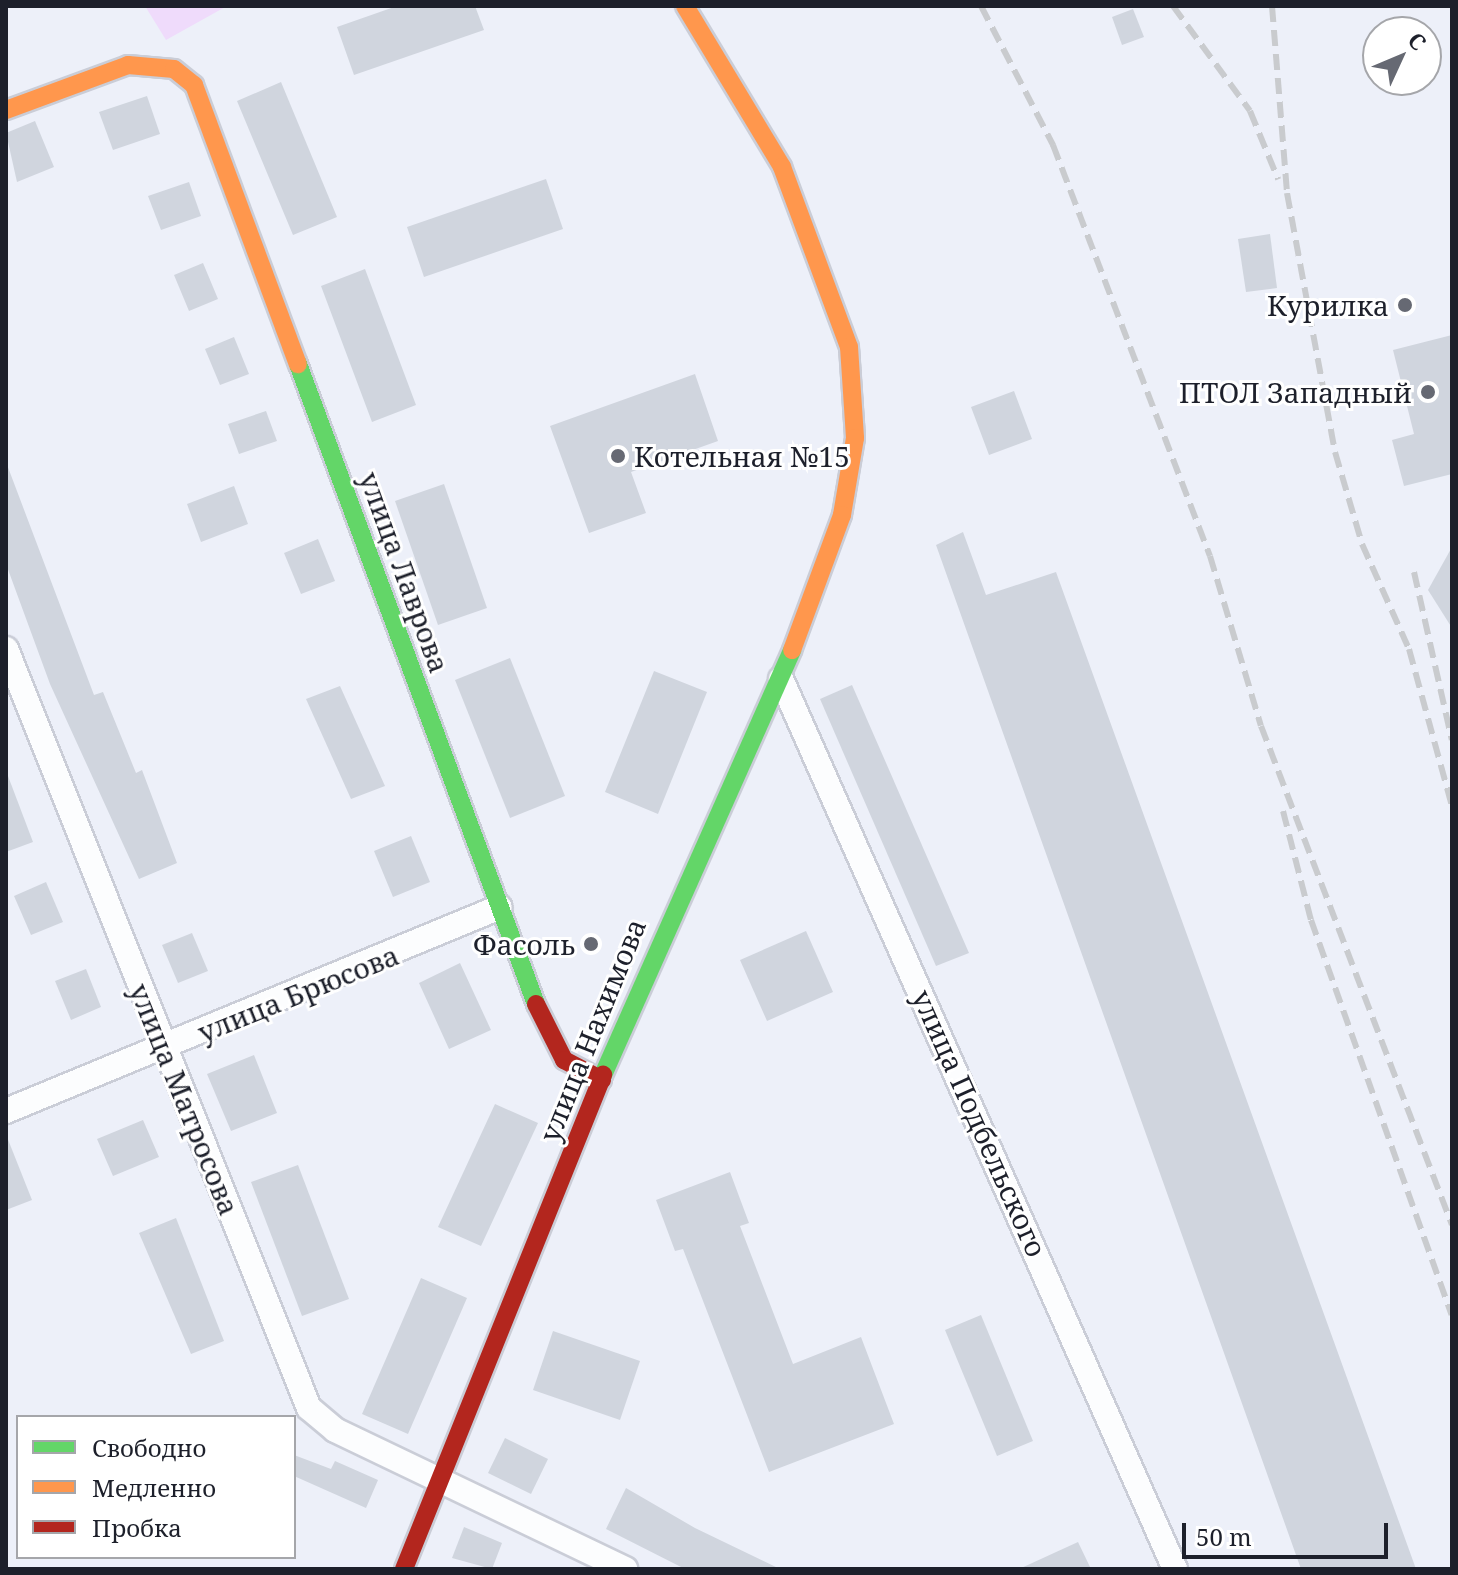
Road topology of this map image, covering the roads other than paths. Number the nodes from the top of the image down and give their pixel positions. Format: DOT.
graph roads {
  1 [pos="685,6"];
  2 [pos="6,110"];
  3 [pos="6,649"];
  4 [pos="781,679"];
  5 [pos="500,907"];
  6 [pos="164,1046"];
  7 [pos="602,1080"];
  8 [pos="6,1111"];
  9 [pos="441,1479"];
  10 [pos="404,1569"];
  11 [pos="625,1569"];
  12 [pos="1175,1569"];
  1 -- 4 [label="street, улица Нахимова"];
  2 -- 5 [label="street, улица Лаврова"];
  3 -- 6 [label="street, улица Матросова"];
  4 -- 7 [label="street, улица Нахимова"];
  4 -- 12 [label="street, улица Подбельского"];
  5 -- 6 [label="street, улица Брюсова"];
  5 -- 7 [label="street, улица Лаврова"];
  6 -- 8 [label="street, улица Брюсова"];
  6 -- 9 [label="street, улица Матросова"];
  7 -- 9 [label="street, улица Нахимова"];
  9 -- 10 [label="street, улица Нахимова"];
  9 -- 11 [label="street, улица Матросова"];
}
